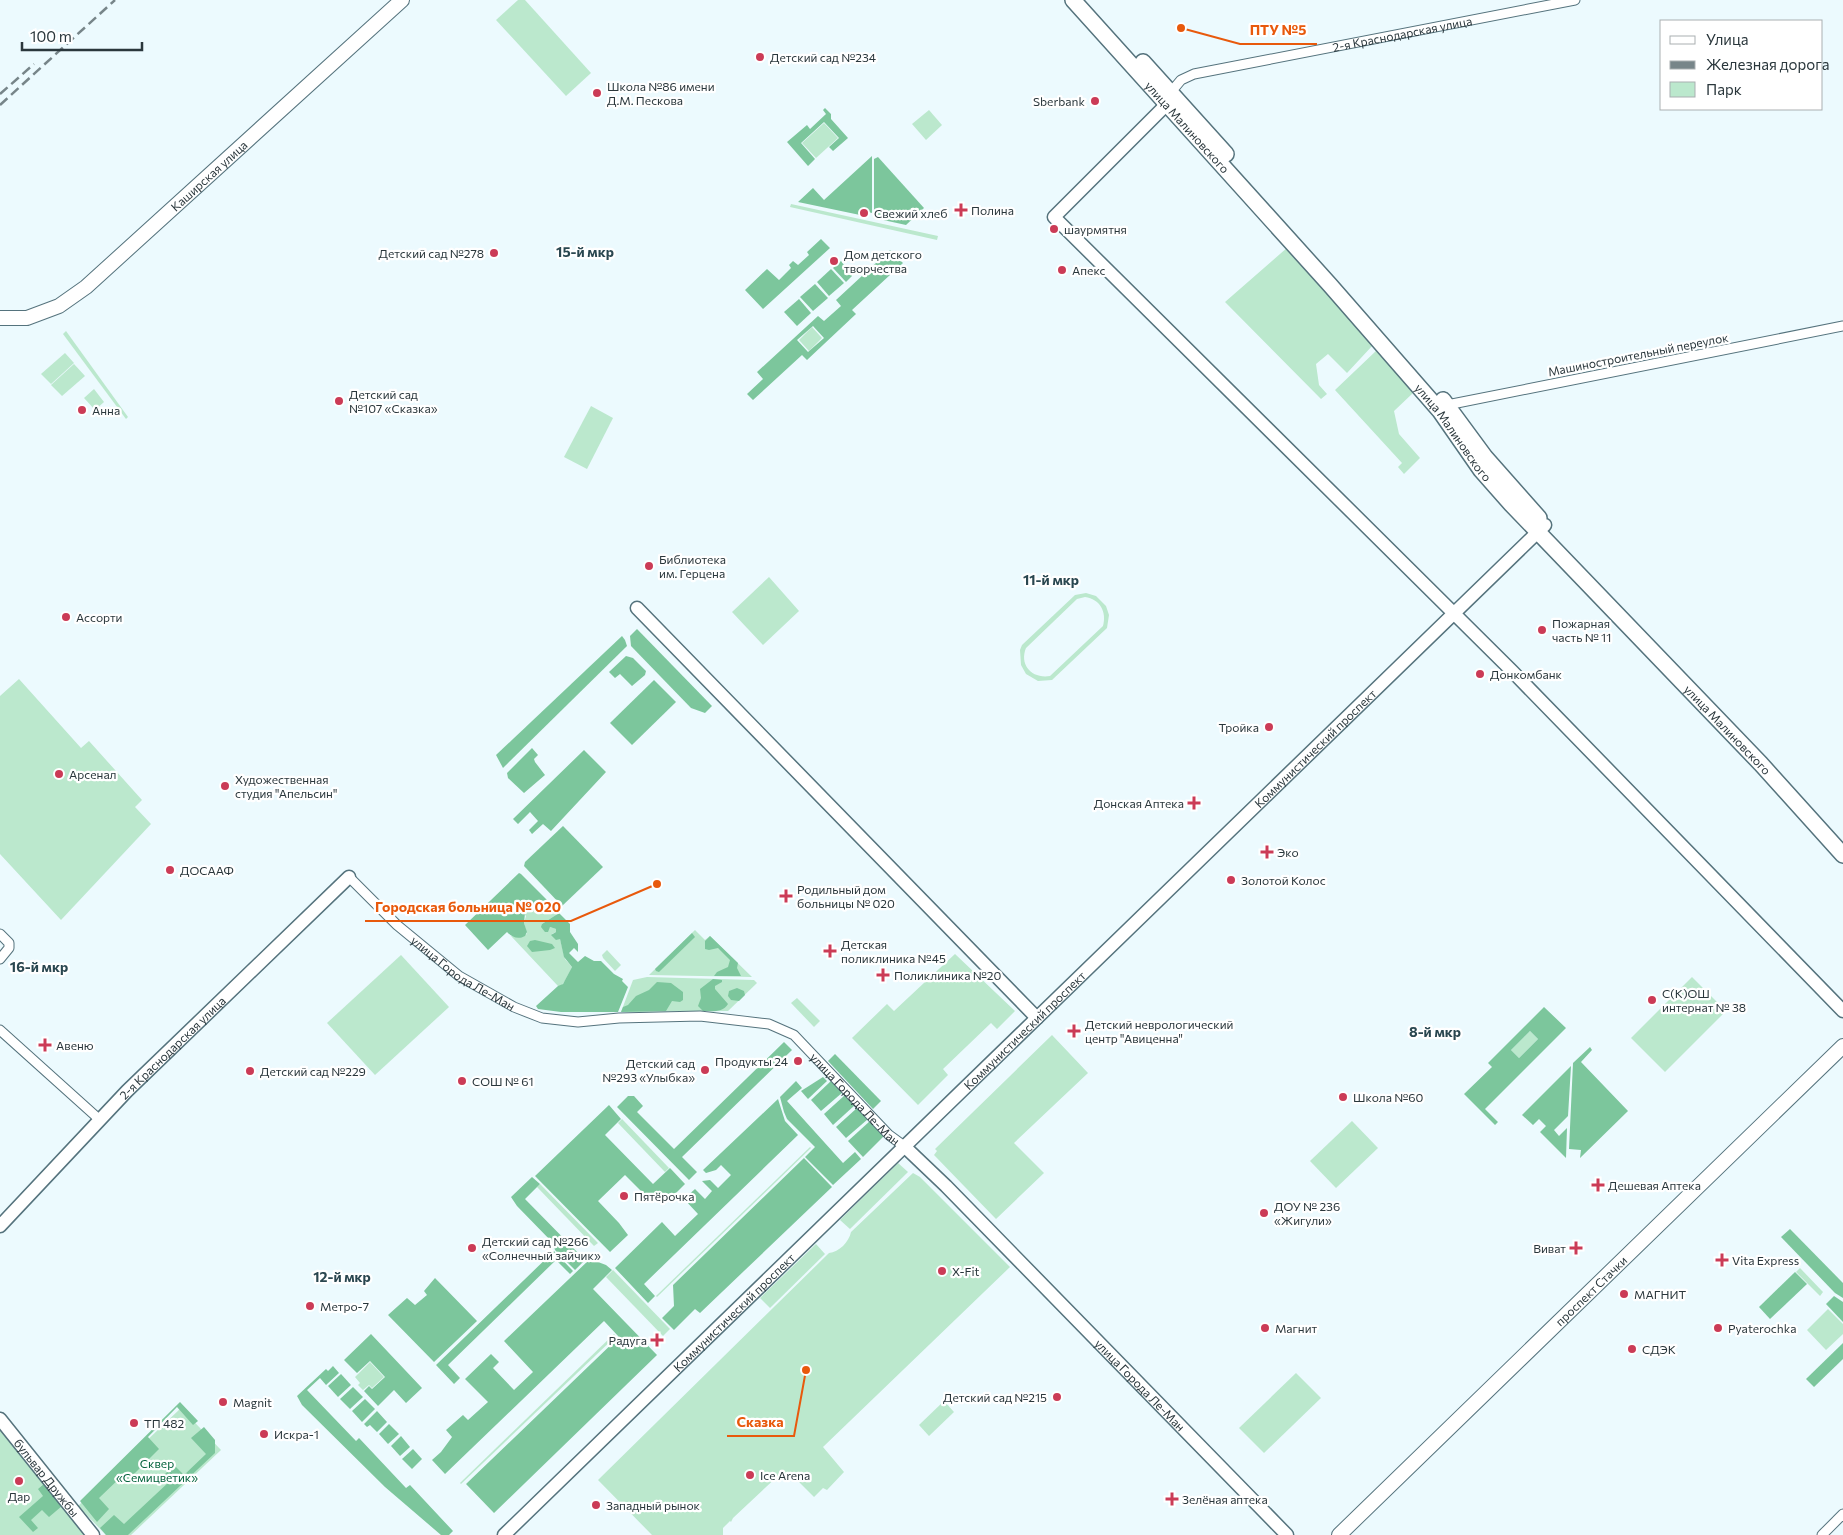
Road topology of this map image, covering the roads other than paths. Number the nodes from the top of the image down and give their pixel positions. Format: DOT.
graph roads {
  1 [pos="402,0"];
  2 [pos="1073,0"];
  3 [pos="1086,0"];
  4 [pos="1575,0"];
  5 [pos="1168,97"];
  6 [pos="0,318"];
  7 [pos="1843,326"];
  8 [pos="1444,408"];
  9 [pos="1542,528"];
  10 [pos="636,608"];
  11 [pos="1453,614"];
  12 [pos="1843,838"];
  13 [pos="1843,855"];
  14 [pos="350,877"];
  15 [pos="0,934"];
  16 [pos="0,959"];
  17 [pos="1843,1011"];
  18 [pos="1037,1018"];
  19 [pos="0,1030"];
  20 [pos="1843,1046"];
  21 [pos="100,1120"];
  22 [pos="904,1146"];
  23 [pos="0,1226"];
  24 [pos="0,1419"];
  25 [pos="1843,1514"];
  26 [pos="93,1535"];
  27 [pos="504,1535"];
  28 [pos="1287,1535"];
  29 [pos="1339,1535"];
  30 [pos="1822,1535"];
  1 -- 6 [label="main road, Каширская улица"];
  2 -- 5 [label="highway, улица Малиновского"];
  3 -- 5 [label="highway, улица Малиновского"];
  4 -- 5 [label="street, 2-я Краснодарская улица"];
  5 -- 8 [label="highway, улица Малиновского"];
  5 -- 11 [label="street, 2-я Краснодарская улица"];
  7 -- 8 [label="street, Машиностроительный переулок"];
  8 -- 9 [label="highway, улица Малиновского"];
  9 -- 11 [label="street, Коммунистический проспект"];
  9 -- 12 [label="highway, улица Малиновского"];
  9 -- 13 [label="highway, улица Малиновского"];
  10 -- 18 [label="street"];
  11 -- 17 [label="street"];
  11 -- 18 [label="street, Коммунистический проспект"];
  14 -- 21 [label="street, 2-я Краснодарская улица"];
  14 -- 22 [label="street, улица Города Ле-Ман"];
  15 -- 16 [label="street"];
  18 -- 22 [label="street, Коммунистический проспект"];
  19 -- 21 [label="street"];
  20 -- 29 [label="main road, проспект Стачки"];
  21 -- 23 [label="street, 2-я Краснодарская улица"];
  22 -- 27 [label="street, Коммунистический проспект"];
  22 -- 28 [label="street, улица Города Ле-Ман"];
  24 -- 26 [label="street, бульвар Дружбы"];
  25 -- 30 [label="street"];
}
